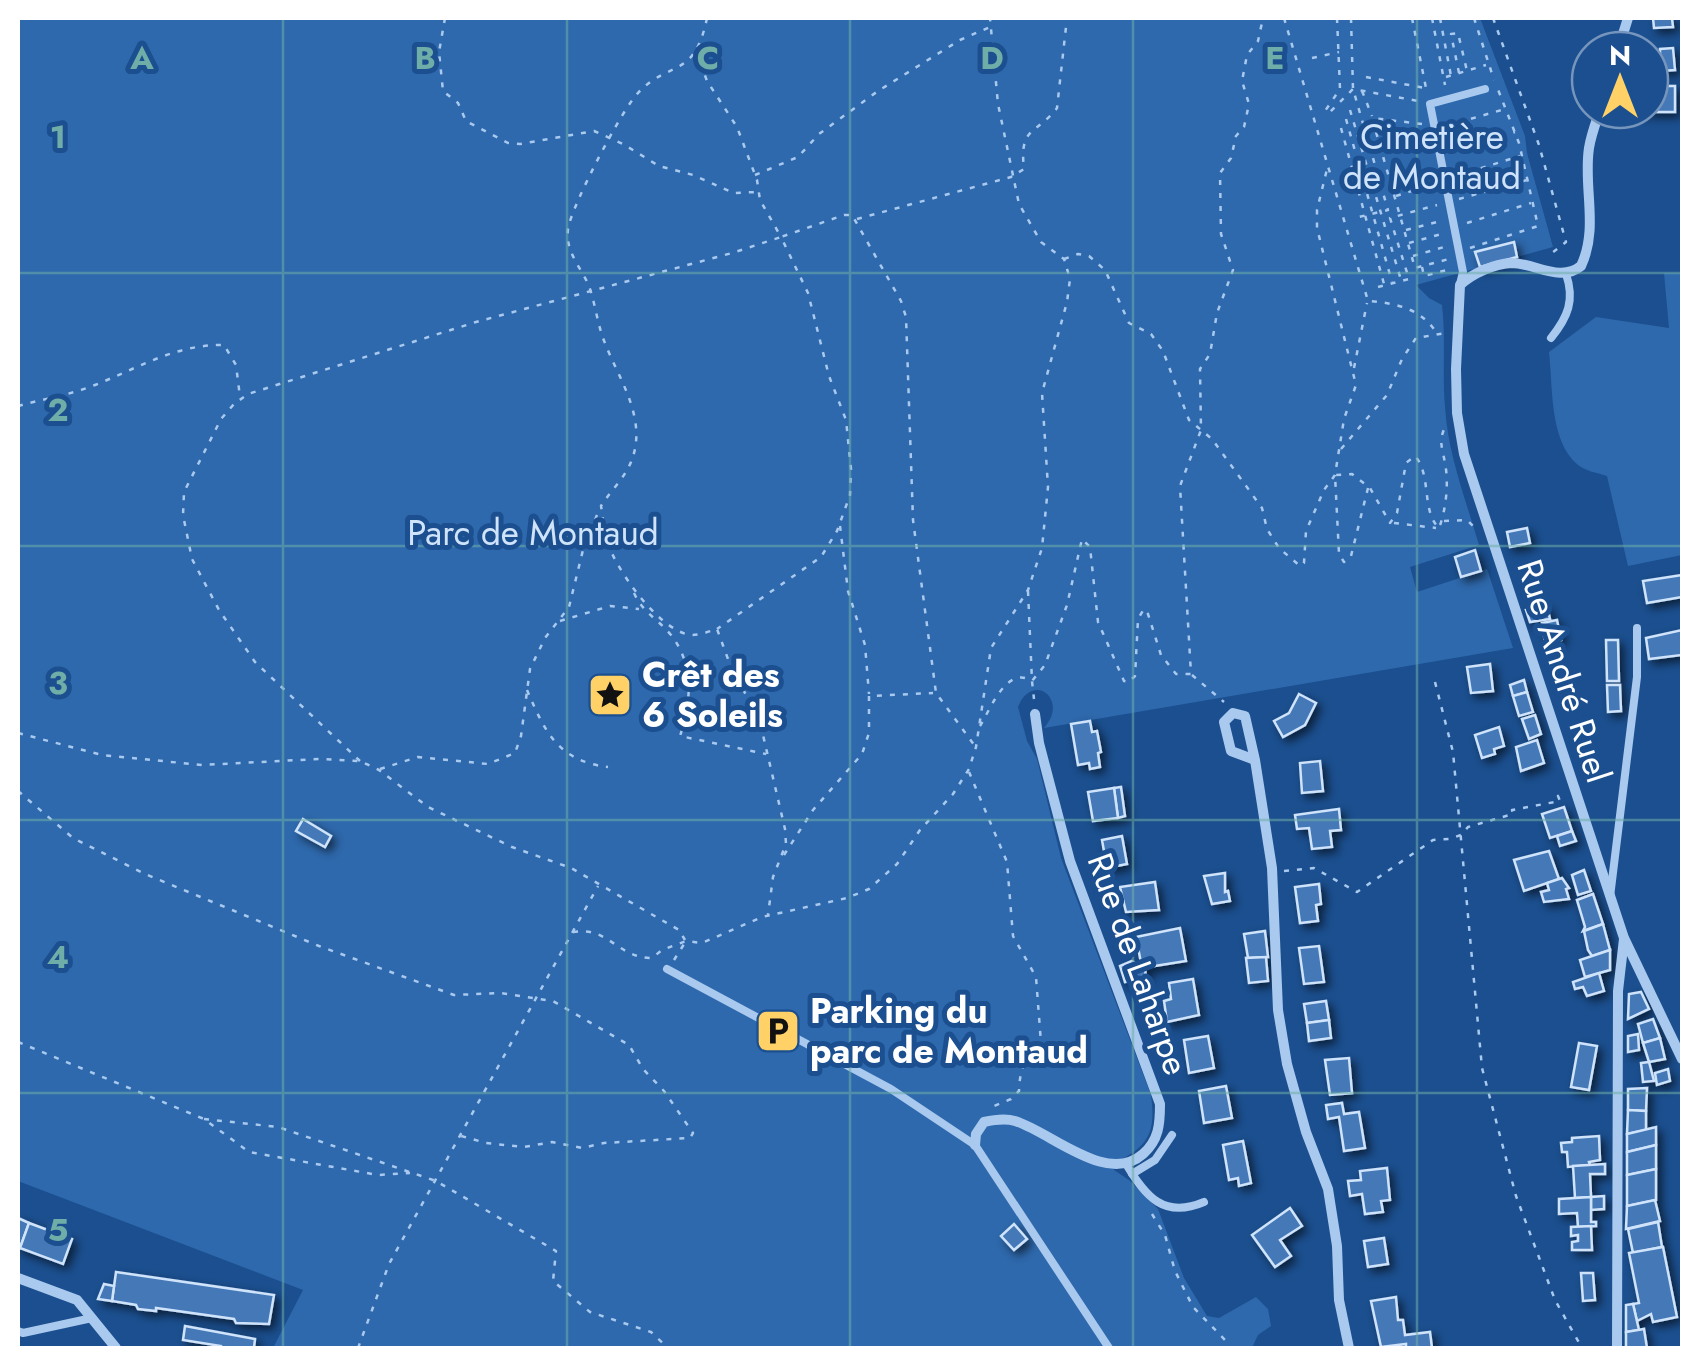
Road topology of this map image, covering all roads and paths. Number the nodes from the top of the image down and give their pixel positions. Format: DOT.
graph roads {
  1 [pos="445,18"];
  2 [pos="707,18"];
  3 [pos="990,18"];
  4 [pos="1067,18"];
  5 [pos="1263,18"];
  6 [pos="1338,18"];
  7 [pos="1352,18"];
  8 [pos="1412,18"];
  9 [pos="1432,18"];
  10 [pos="1440,18"];
  11 [pos="1474,18"];
  12 [pos="1493,18"];
  13 [pos="1283,19"];
  14 [pos="992,27"];
  15 [pos="696,50"];
  16 [pos="1339,52"];
  17 [pos="1312,58"];
  18 [pos="1488,64"];
  19 [pos="1467,71"];
  20 [pos="1459,73"];
  21 [pos="1451,76"];
  22 [pos="1366,77"];
  23 [pos="1444,78"];
  24 [pos="1426,88"];
  25 [pos="1353,89"];
  26 [pos="1484,89"];
  27 [pos="1362,91"];
  28 [pos="1441,101"];
  29 [pos="1430,104"];
  30 [pos="1506,109"];
  31 [pos="1350,110"];
  32 [pos="1372,118"];
  33 [pos="1346,120"];
  34 [pos="1434,127"];
  35 [pos="1341,128"];
  36 [pos="1594,130"];
  37 [pos="1515,132"];
  38 [pos="610,138"];
  39 [pos="1440,154"];
  40 [pos="1522,156"];
  41 [pos="1328,165"];
  42 [pos="755,175"];
  43 [pos="1012,177"];
  44 [pos="1445,180"];
  45 [pos="1528,180"];
  46 [pos="758,192"];
  47 [pos="1394,196"];
  48 [pos="1449,202"];
  49 [pos="1533,203"];
  50 [pos="1380,212"];
  51 [pos="1373,214"];
  52 [pos="1366,215"];
  53 [pos="1400,216"];
  54 [pos="1359,217"];
  55 [pos="856,219"];
  56 [pos="1454,225"];
  57 [pos="1404,230"];
  58 [pos="781,236"];
  59 [pos="1408,243"];
  60 [pos="1460,254"];
  61 [pos="1412,256"];
  62 [pos="1064,259"];
  63 [pos="1523,265"];
  64 [pos="1422,267"];
  65 [pos="1566,274"];
  66 [pos="1401,281"];
  67 [pos="1392,284"];
  68 [pos="1460,285"];
  69 [pos="1385,286"];
  70 [pos="1378,287"];
  71 [pos="590,290"];
  72 [pos="1368,302"];
  73 [pos="1551,338"];
  74 [pos="1354,370"];
  75 [pos="240,398"];
  76 [pos="18,406"];
  77 [pos="1457,413"];
  78 [pos="1201,430"];
  79 [pos="1340,449"];
  80 [pos="1334,475"];
  81 [pos="1368,488"];
  82 [pos="601,506"];
  83 [pos="1390,522"];
  84 [pos="1442,522"];
  85 [pos="840,524"];
  86 [pos="1474,527"];
  87 [pos="1437,528"];
  88 [pos="1028,590"];
  89 [pos="633,592"];
  90 [pos="641,609"];
  91 [pos="560,621"];
  92 [pos="1637,628"];
  93 [pos="717,629"];
  94 [pos="1191,674"];
  95 [pos="1032,681"];
  96 [pos="1435,682"];
  97 [pos="526,688"];
  98 [pos="936,693"];
  99 [pos="869,696"];
  100 [pos="1233,713"];
  101 [pos="1035,714"];
  102 [pos="980,727"];
  103 [pos="18,733"];
  104 [pos="976,747"];
  105 [pos="768,754"];
  106 [pos="360,760"];
  107 [pos="1255,760"];
  108 [pos="608,767"];
  109 [pos="969,769"];
  110 [pos="379,770"];
  111 [pos="18,791"];
  112 [pos="1575,791"];
  113 [pos="1460,835"];
  114 [pos="780,860"];
  115 [pos="1272,872"];
  116 [pos="598,886"];
  117 [pos="1610,897"];
  118 [pos="768,916"];
  119 [pos="573,932"];
  120 [pos="1624,938"];
  121 [pos="686,941"];
  122 [pos="668,969"];
  123 [pos="538,998"];
  124 [pos="18,1042"];
  125 [pos="1682,1059"];
  126 [pos="992,1106"];
  127 [pos="204,1119"];
  128 [pos="461,1136"];
  129 [pos="1172,1136"];
  130 [pos="975,1145"];
  131 [pos="1129,1169"];
  132 [pos="411,1173"];
  133 [pos="436,1180"];
  134 [pos="1149,1197"];
  135 [pos="1204,1202"];
  136 [pos="18,1278"];
  137 [pos="92,1318"];
  138 [pos="18,1331"];
  139 [pos="116,1348"];
  140 [pos="358,1348"];
  141 [pos="668,1348"];
  142 [pos="1109,1348"];
  143 [pos="1228,1348"];
  144 [pos="1349,1348"];
  145 [pos="1582,1348"];
  146 [pos="1616,1348"];
  1 -- 38 [label="path"];
  2 -- 15 [label="path"];
  3 -- 14 [label="path"];
  4 -- 43 [label="path"];
  5 -- 78 [label="path"];
  6 -- 16 [label="path"];
  7 -- 25 [label="path"];
  8 -- 24 [label="path"];
  9 -- 23 [label="path"];
  10 -- 21 [label="path"];
  11 -- 18 [label="path"];
  12 -- 63 [label="path"];
  13 -- 41 [label="path"];
  14 -- 42 [label="path"];
  14 -- 43 [label="path"];
  15 -- 38 [label="path"];
  15 -- 42 [label="path"];
  16 -- 17 [label="path"];
  16 -- 25 [label="path"];
  18 -- 19 [label="path"];
  18 -- 30 [label="path"];
  19 -- 20 [label="path"];
  19 -- 20 [label="path"];
  20 -- 21 [label="path"];
  21 -- 23 [label="path"];
  22 -- 24 [label="path"];
  23 -- 28 [label="path"];
  24 -- 29 [label="path"];
  25 -- 27 [label="path"];
  25 -- 50 [label="path"];
  26 -- 28 [label="lane"];
  27 -- 29 [label="path"];
  27 -- 32 [label="path"];
  28 -- 29 [label="lane"];
  29 -- 34 [label="lane"];
  30 -- 34 [label="path"];
  30 -- 37 [label="path"];
  31 -- 50 [label="path"];
  32 -- 34 [label="path"];
  32 -- 47 [label="path"];
  33 -- 51 [label="path"];
  34 -- 39 [label="lane"];
  35 -- 52 [label="path"];
  36 -- 65 [label="street"];
  37 -- 39 [label="path"];
  37 -- 40 [label="path"];
  38 -- 46 [label="path"];
  38 -- 71 [label="path"];
  39 -- 44 [label="lane"];
  40 -- 44 [label="path"];
  40 -- 45 [label="path"];
  41 -- 72 [label="path"];
  41 -- 74 [label="path"];
  42 -- 46 [label="path"];
  43 -- 55 [label="path"];
  43 -- 62 [label="path"];
  44 -- 47 [label="path"];
  44 -- 48 [label="lane"];
  45 -- 48 [label="path"];
  45 -- 49 [label="path"];
  46 -- 58 [label="path"];
  47 -- 53 [label="path"];
  48 -- 53 [label="path"];
  48 -- 56 [label="lane"];
  49 -- 56 [label="path"];
  49 -- 60 [label="path"];
  50 -- 51 [label="path"];
  50 -- 66 [label="path"];
  51 -- 52 [label="path"];
  51 -- 67 [label="path"];
  52 -- 54 [label="path"];
  52 -- 69 [label="path"];
  53 -- 57 [label="path"];
  53 -- 66 [label="path"];
  55 -- 58 [label="path"];
  55 -- 98 [label="path"];
  56 -- 57 [label="path"];
  56 -- 59 [label="path"];
  56 -- 60 [label="lane"];
  57 -- 59 [label="path"];
  58 -- 71 [label="path"];
  58 -- 85 [label="path"];
  59 -- 61 [label="path"];
  60 -- 61 [label="path"];
  60 -- 64 [label="path"];
  60 -- 64 [label="path"];
  60 -- 68 [label="lane"];
  61 -- 64 [label="path"];
  62 -- 78 [label="path"];
  62 -- 88 [label="path"];
  63 -- 65 [label="street"];
  63 -- 68 [label="street"];
  65 -- 73 [label="lane"];
  66 -- 67 [label="path"];
  67 -- 69 [label="path"];
  68 -- 77 [label="street, Rue André Ruel"];
  69 -- 70 [label="path"];
  71 -- 75 [label="path"];
  71 -- 82 [label="path"];
  72 -- 74 [label="path"];
  72 -- 79 [label="path"];
  74 -- 79 [label="path"];
  75 -- 76 [label="path"];
  75 -- 106 [label="path"];
  77 -- 84 [label="path"];
  77 -- 112 [label="street, Rue André Ruel"];
  78 -- 80 [label="path"];
  78 -- 94 [label="path"];
  79 -- 80 [label="path"];
  80 -- 81 [label="path"];
  80 -- 81 [label="path"];
  81 -- 83 [label="path"];
  82 -- 89 [label="path"];
  82 -- 91 [label="path"];
  83 -- 87 [label="path"];
  83 -- 87 [label="path"];
  84 -- 86 [label="path"];
  84 -- 87 [label="path"];
  85 -- 93 [label="path"];
  85 -- 99 [label="path"];
  88 -- 95 [label="path"];
  88 -- 102 [label="path"];
  89 -- 90 [label="path"];
  89 -- 93 [label="path"];
  90 -- 91 [label="path"];
  90 -- 105 [label="path"];
  91 -- 97 [label="path"];
  92 -- 117 [label="lane"];
  93 -- 105 [label="path"];
  94 -- 95 [label="path"];
  94 -- 100 [label="path"];
  95 -- 101 [label="path"];
  95 -- 102 [label="path"];
  96 -- 113 [label="path"];
  97 -- 108 [label="path"];
  97 -- 110 [label="path"];
  98 -- 99 [label="path"];
  98 -- 104 [label="path"];
  99 -- 114 [label="path"];
  100 -- 107 [label="street"];
  100 -- 107 [label="street"];
  101 -- 131 [label="street, Rue de Laharpe"];
  102 -- 104 [label="path"];
  103 -- 106 [label="path"];
  104 -- 109 [label="path"];
  105 -- 114 [label="path"];
  106 -- 110 [label="path"];
  107 -- 115 [label="street"];
  109 -- 118 [label="path"];
  109 -- 126 [label="path"];
  110 -- 116 [label="path"];
  111 -- 123 [label="path"];
  112 -- 113 [label="path"];
  112 -- 117 [label="street, Rue André Ruel"];
  113 -- 115 [label="path"];
  113 -- 145 [label="path"];
  114 -- 118 [label="path"];
  115 -- 144 [label="street"];
  116 -- 119 [label="path"];
  116 -- 121 [label="path"];
  117 -- 120 [label="street, Rue André Ruel"];
  118 -- 121 [label="path"];
  119 -- 121 [label="path"];
  119 -- 123 [label="path"];
  120 -- 125 [label="street, Rue André Ruel"];
  120 -- 146 [label="street"];
  121 -- 122 [label="path"];
  122 -- 130 [label="lane"];
  123 -- 128 [label="path"];
  123 -- 128 [label="path"];
  124 -- 127 [label="path"];
  127 -- 132 [label="path"];
  127 -- 132 [label="path"];
  128 -- 133 [label="path"];
  129 -- 131 [label="lane"];
  130 -- 131 [label="street"];
  130 -- 142 [label="lane"];
  131 -- 134 [label="lane"];
  132 -- 133 [label="path"];
  133 -- 140 [label="path"];
  133 -- 141 [label="path"];
  134 -- 135 [label="lane"];
  134 -- 143 [label="path"];
  136 -- 137 [label="street"];
  137 -- 138 [label="lane"];
  137 -- 139 [label="street"];
}
